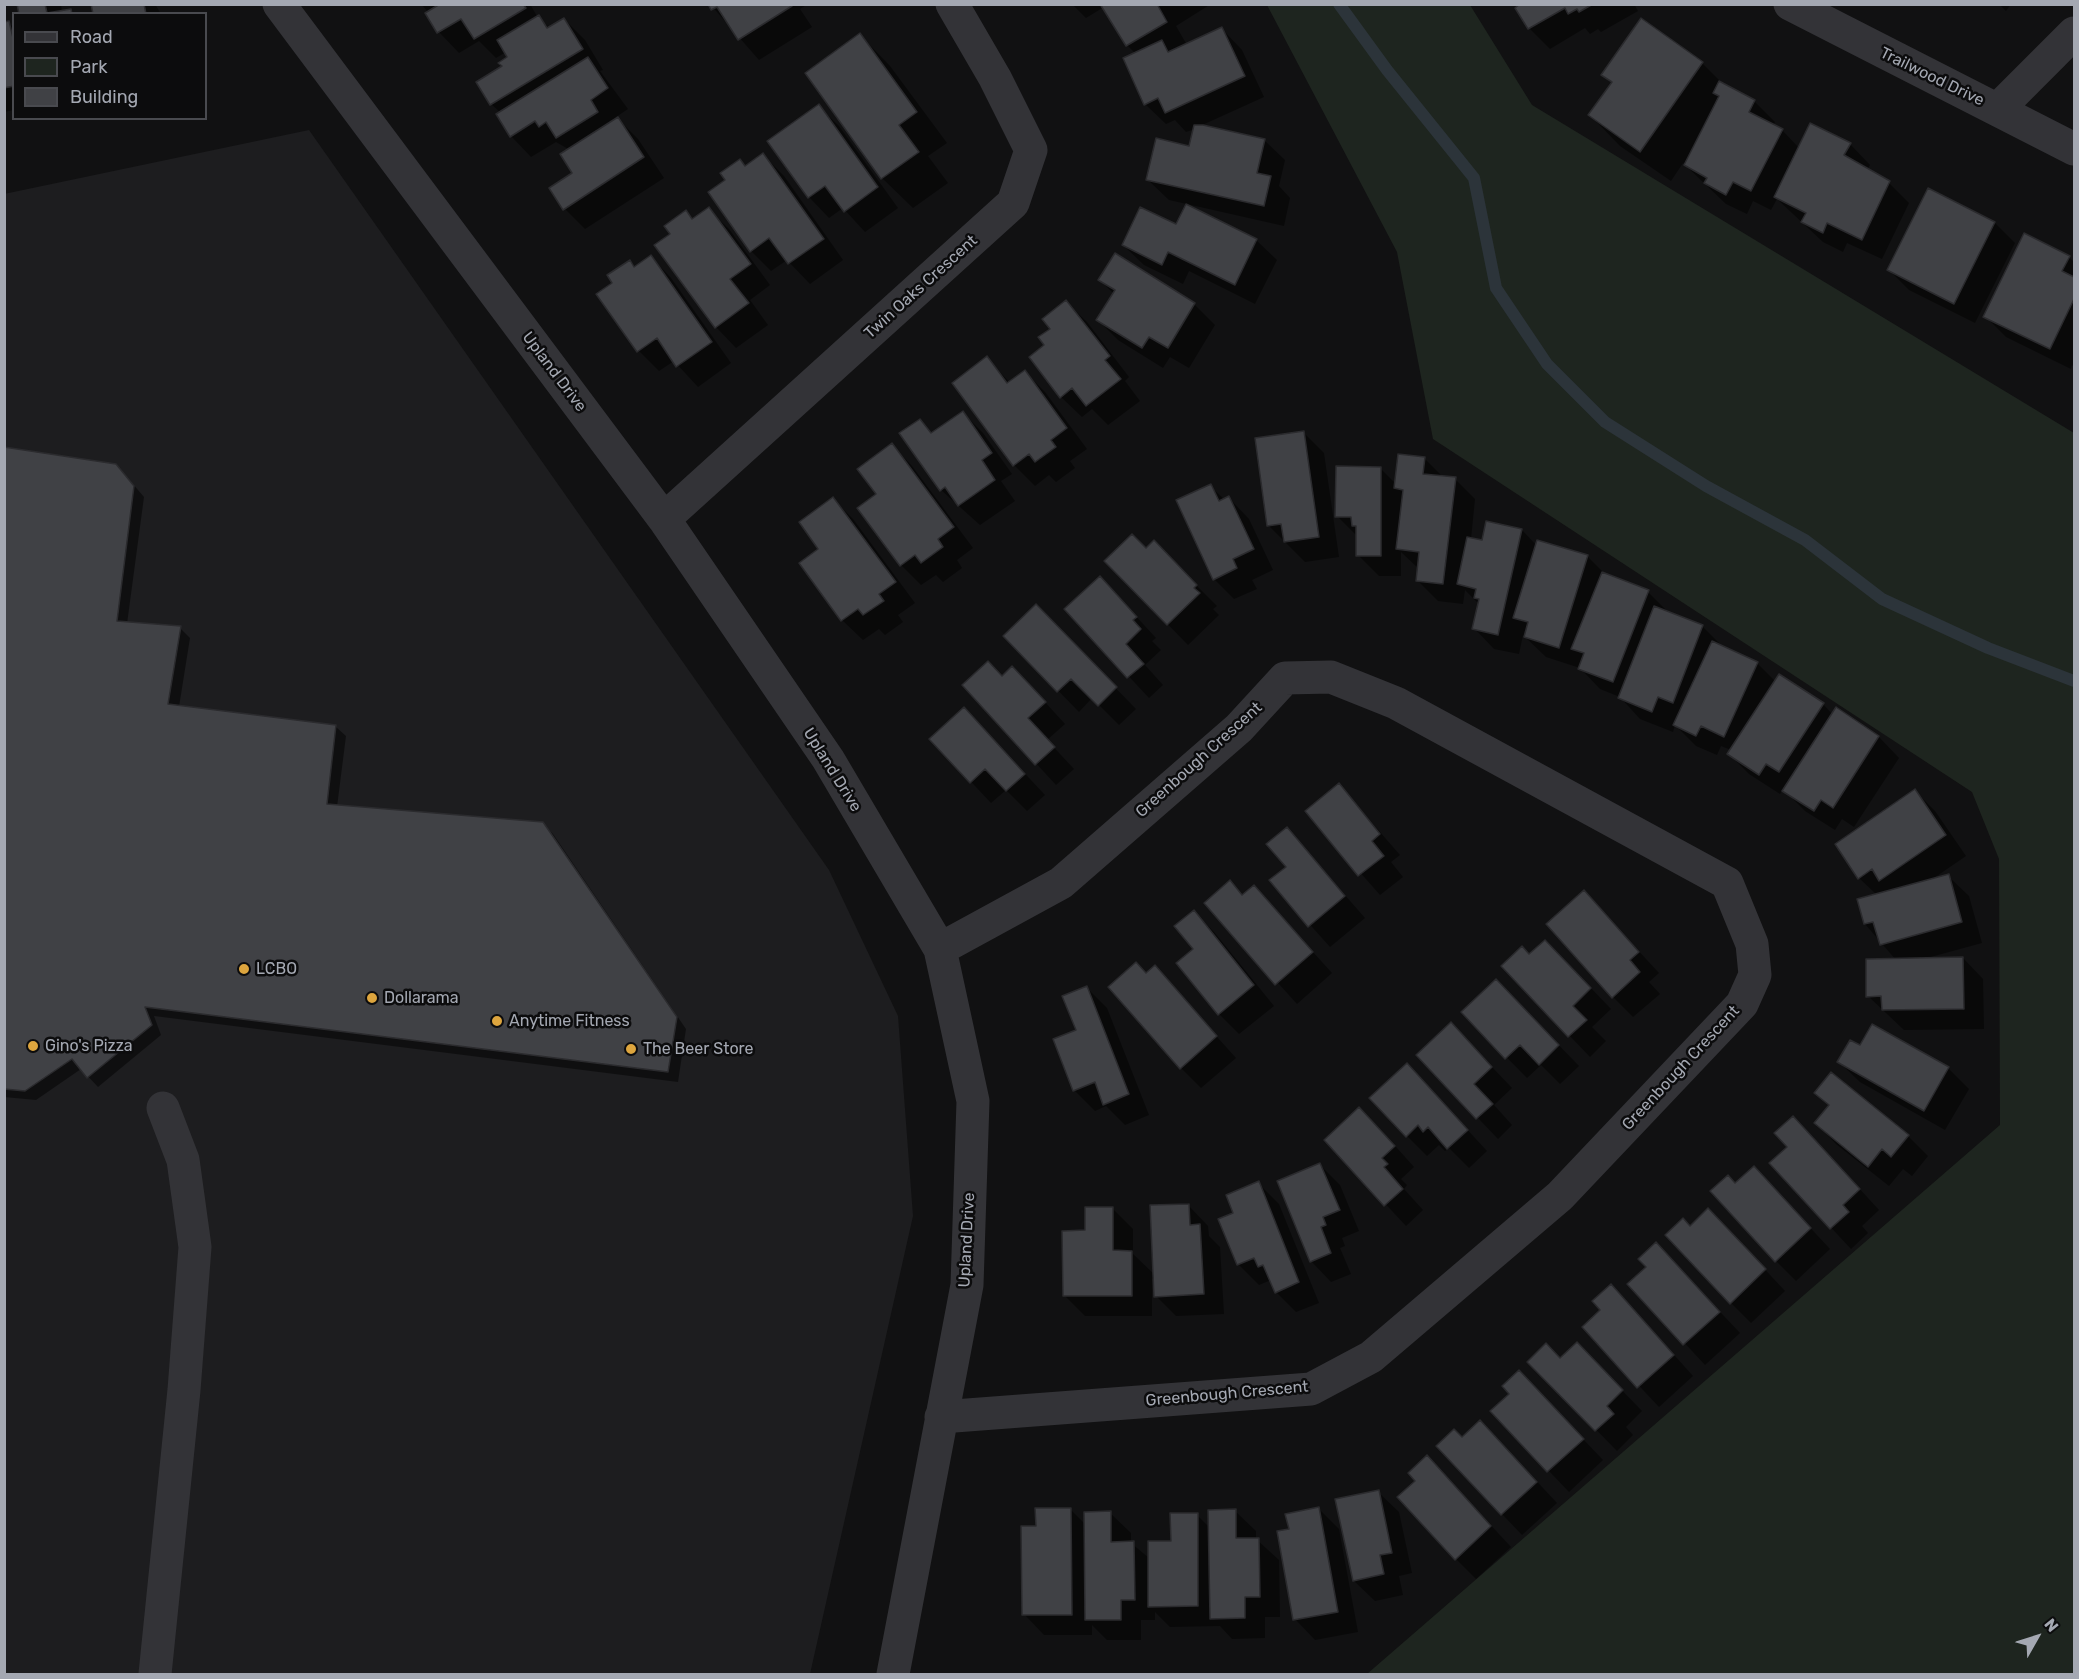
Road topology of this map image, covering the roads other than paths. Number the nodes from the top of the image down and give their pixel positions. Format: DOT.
graph roads {
  1 [pos="279,4"];
  2 [pos="952,4"];
  3 [pos="1790,4"];
  4 [pos="2074,33"];
  5 [pos="1998,109"];
  6 [pos="2074,149"];
  7 [pos="664,519"];
  8 [pos="940,949"];
  9 [pos="163,1108"];
  10 [pos="941,1417"];
  11 [pos="155,1674"];
  12 [pos="893,1674"];
  1 -- 7 [label="street, Upland Drive"];
  2 -- 7 [label="street, Twin Oaks Crescent"];
  3 -- 5 [label="street, Trailwood Drive"];
  4 -- 5 [label="street"];
  5 -- 6 [label="street, Trailwood Drive"];
  7 -- 8 [label="street, Upland Drive"];
  8 -- 10 [label="street, Upland Drive"];
  8 -- 10 [label="street, Greenbough Crescent"];
  9 -- 11 [label="street"];
  10 -- 12 [label="street, Upland Drive"];
}
